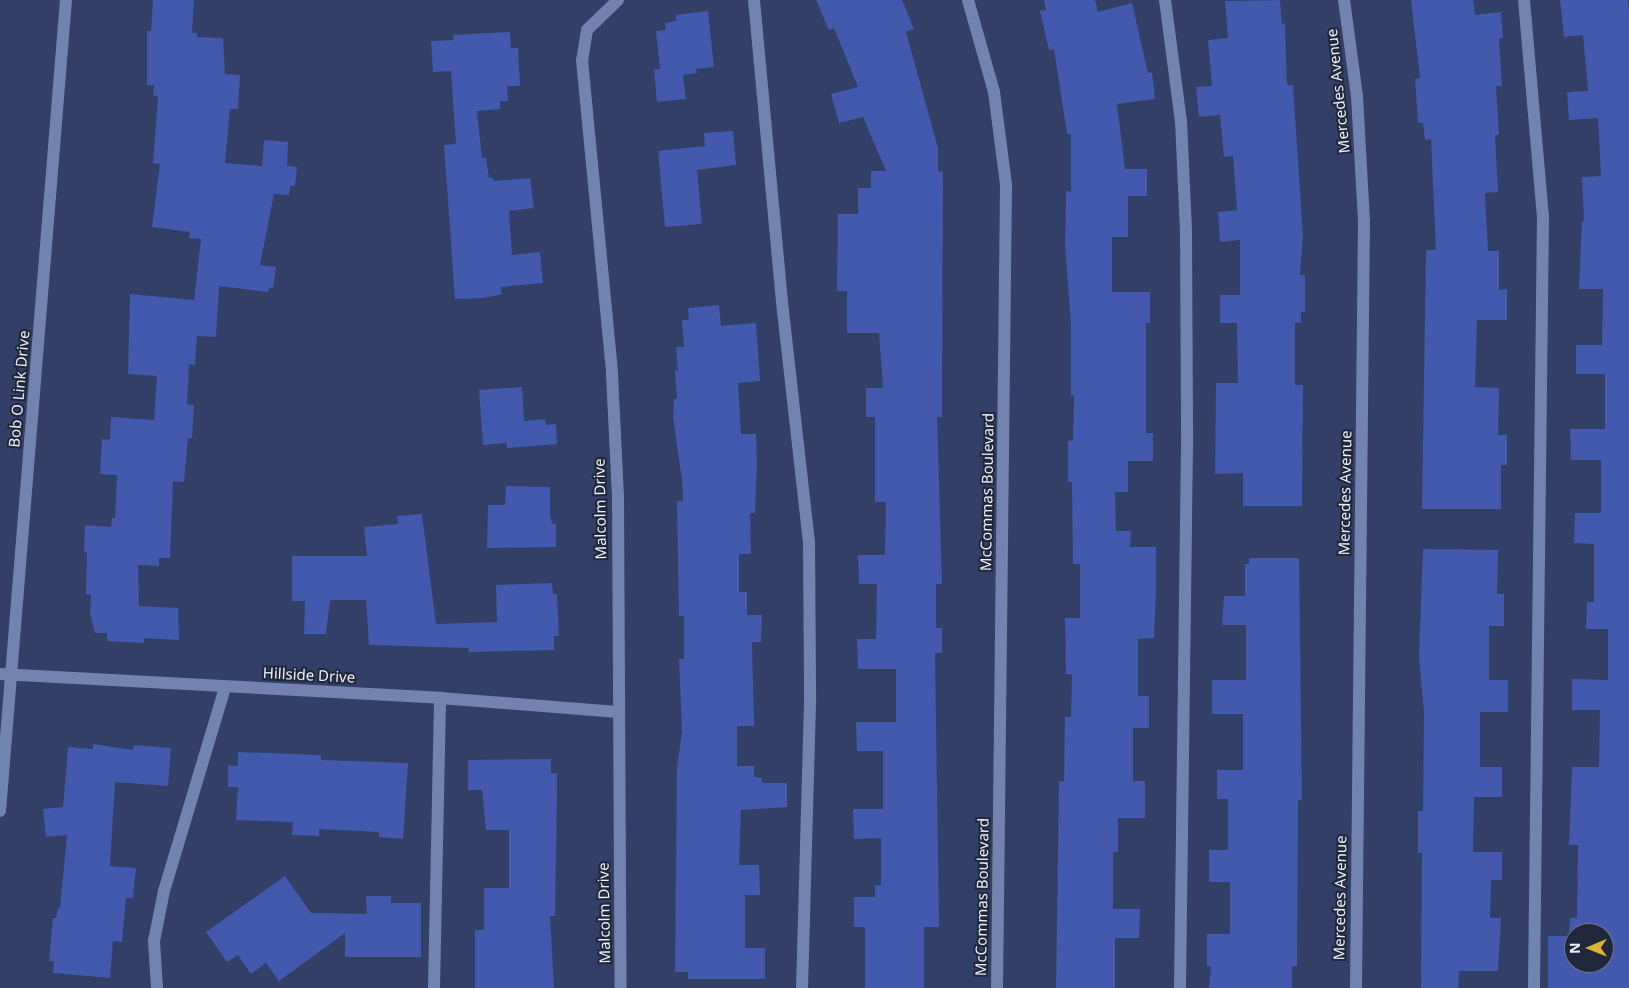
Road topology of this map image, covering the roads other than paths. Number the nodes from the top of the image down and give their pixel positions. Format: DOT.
graph roads {
  1 [pos="66,0"];
  2 [pos="618,0"];
  3 [pos="754,0"];
  4 [pos="968,0"];
  5 [pos="1165,0"];
  6 [pos="1344,0"];
  7 [pos="1524,0"];
  8 [pos="6,674"];
  9 [pos="225,688"];
  10 [pos="440,698"];
  11 [pos="617,712"];
  12 [pos="0,811"];
  13 [pos="157,988"];
  14 [pos="434,988"];
  15 [pos="621,988"];
  16 [pos="802,988"];
  17 [pos="997,988"];
  18 [pos="1180,988"];
  19 [pos="1356,988"];
  20 [pos="1534,988"];
  1 -- 8 [label="street, Bob O Link Drive"];
  2 -- 11 [label="street, Malcolm Drive"];
  3 -- 16 [label="street"];
  4 -- 17 [label="street, McCommas Boulevard"];
  5 -- 18 [label="street"];
  6 -- 19 [label="street, Mercedes Avenue"];
  7 -- 20 [label="street"];
  8 -- 9 [label="street, Hillside Drive"];
  8 -- 12 [label="street, Bob O Link Drive"];
  9 -- 10 [label="street, Hillside Drive"];
  9 -- 13 [label="street"];
  10 -- 11 [label="street, Hillside Drive"];
  10 -- 14 [label="street"];
  11 -- 15 [label="street, Malcolm Drive"];
}
